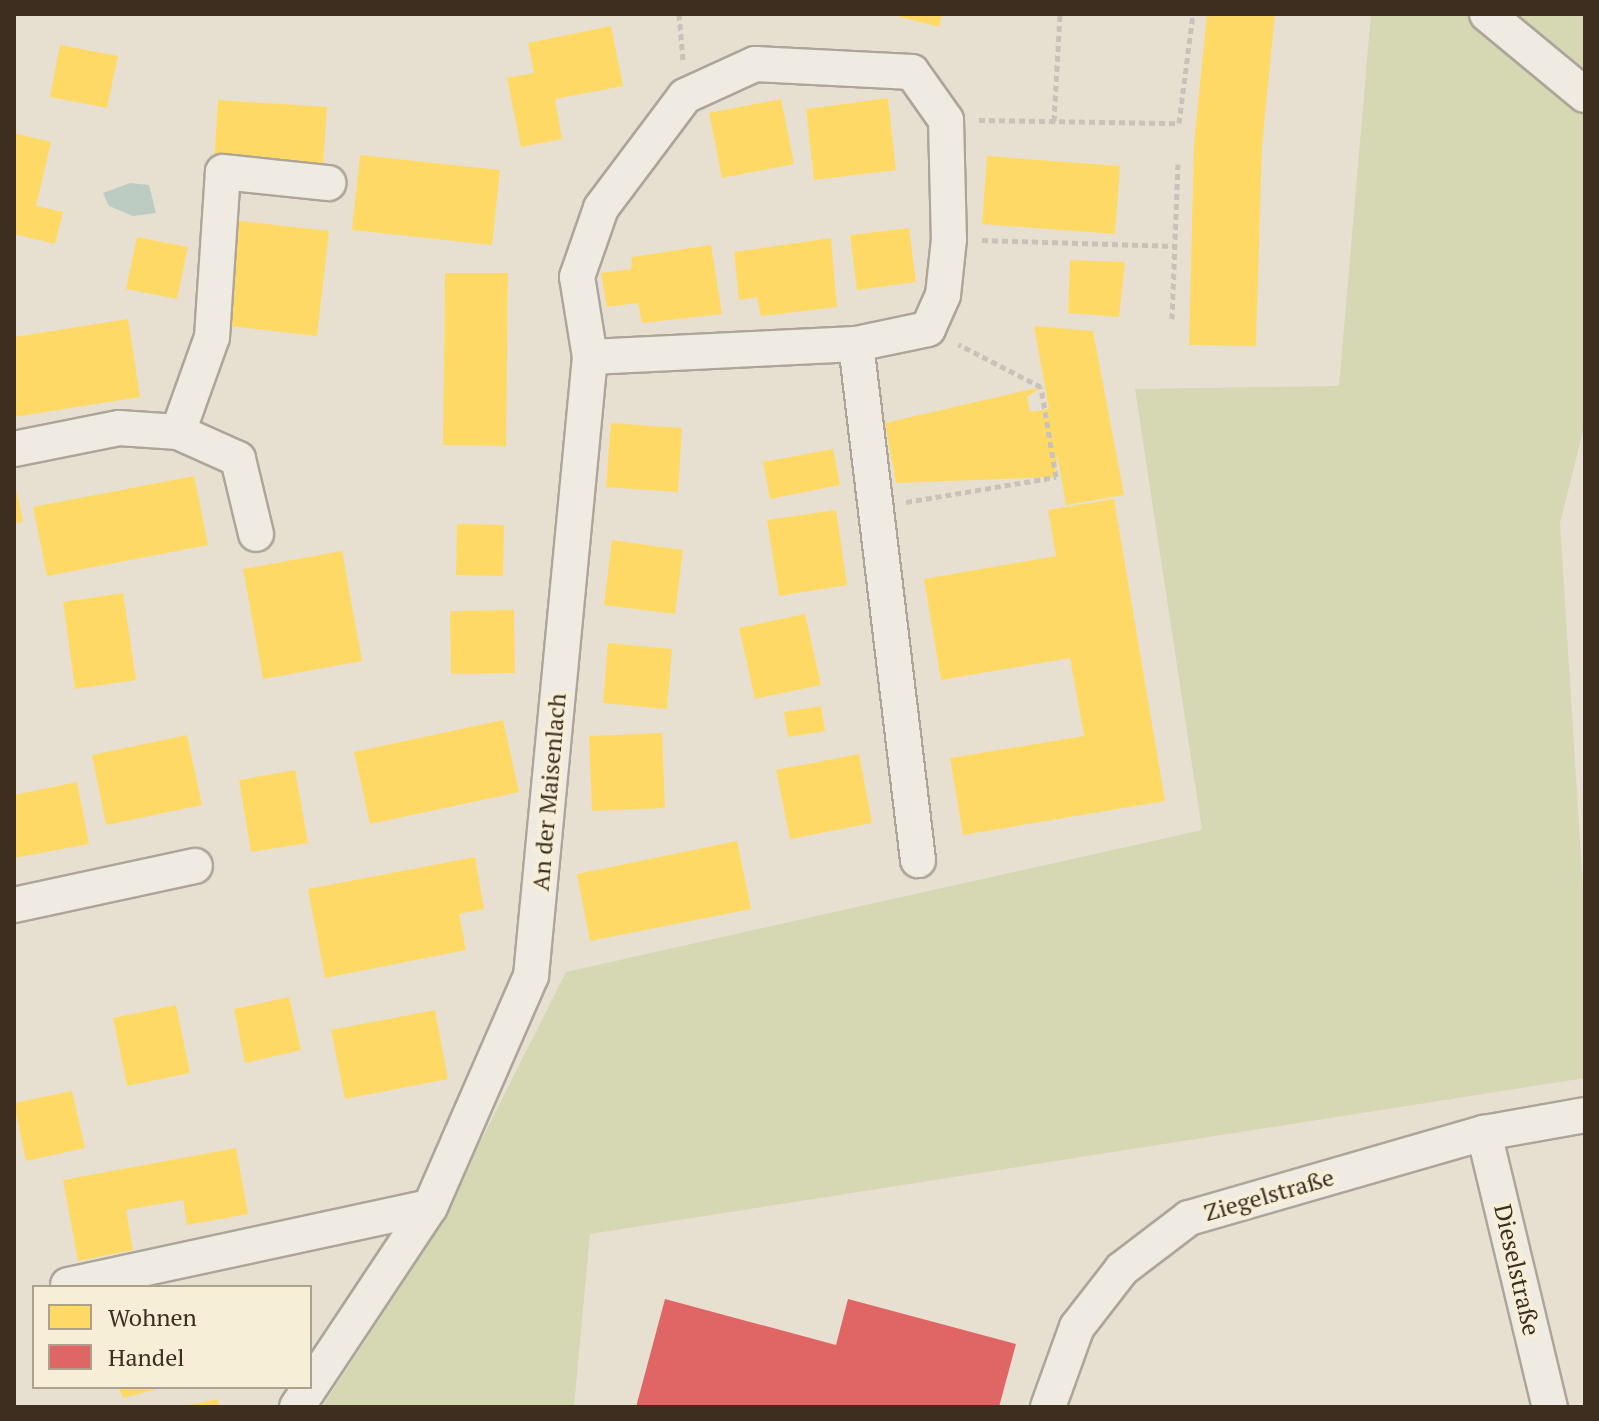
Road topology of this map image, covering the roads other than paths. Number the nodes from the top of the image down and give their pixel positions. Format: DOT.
graph roads {
  1 [pos="1487,14"];
  2 [pos="1585,95"];
  3 [pos="328,183"];
  4 [pos="856,344"];
  5 [pos="590,357"];
  6 [pos="178,432"];
  7 [pos="14,449"];
  8 [pos="256,534"];
  9 [pos="918,860"];
  10 [pos="195,866"];
  11 [pos="14,905"];
  12 [pos="1585,1115"];
  13 [pos="1484,1133"];
  14 [pos="430,1207"];
  15 [pos="68,1285"];
  16 [pos="312,1384"];
  17 [pos="309,1389"];
  18 [pos="297,1407"];
  19 [pos="1048,1407"];
  20 [pos="1550,1407"];
  1 -- 2 [label="street"];
  3 -- 6 [label="street"];
  4 -- 5 [label="street"];
  4 -- 5 [label="street, An der Maisenlach"];
  4 -- 9 [label="street"];
  5 -- 14 [label="street, An der Maisenlach"];
  6 -- 7 [label="street"];
  6 -- 8 [label="street"];
  10 -- 11 [label="street"];
  12 -- 13 [label="street, Ziegelstraße"];
  13 -- 19 [label="street, Ziegelstraße"];
  13 -- 20 [label="street, Dieselstraße"];
  14 -- 15 [label="street"];
  14 -- 16 [label="street, An der Maisenlach"];
  17 -- 18 [label="street, An der Maisenlach"];
}
